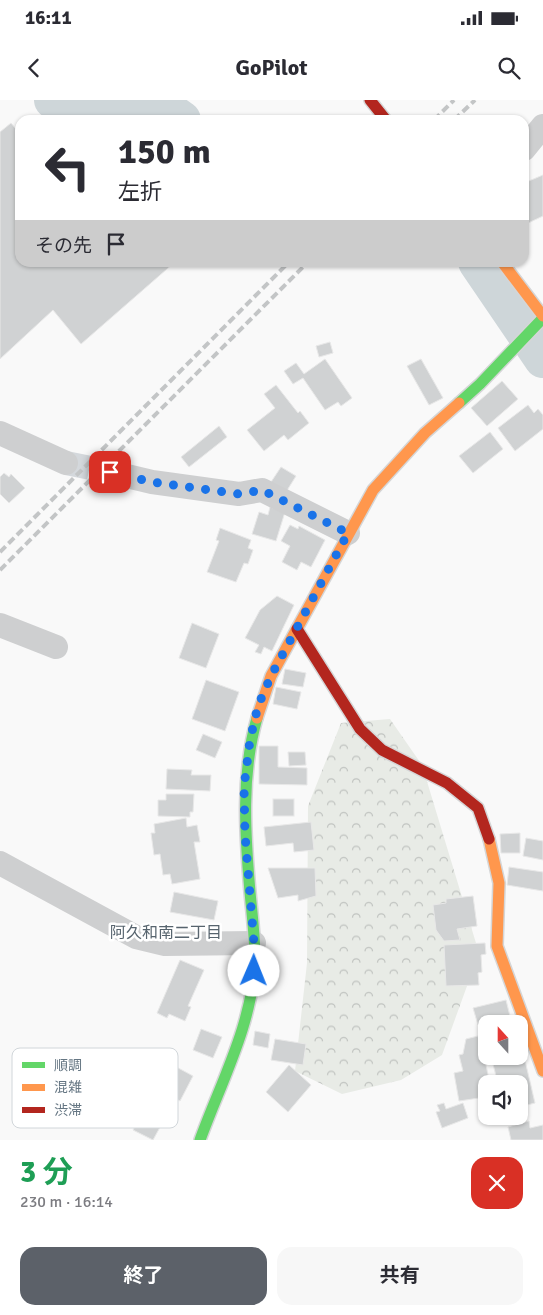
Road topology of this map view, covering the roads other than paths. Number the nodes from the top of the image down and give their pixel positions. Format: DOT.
graph roads {
  1 [pos="370,100"];
  2 [pos="382,115"];
  3 [pos="506,267"];
  4 [pos="539,310"];
  5 [pos="0,433"];
  6 [pos="66,463"];
  7 [pos="110,472"];
  8 [pos="348,533"];
  9 [pos="0,625"];
  10 [pos="297,629"];
  11 [pos="56,647"];
  12 [pos="0,863"];
  13 [pos="254,943"];
  14 [pos="543,1071"];
  15 [pos="200,1140"];
  1 -- 2 [label="street"];
  3 -- 4 [label="street"];
  4 -- 8 [label="street"];
  5 -- 6 [label="street"];
  7 -- 8 [label="street"];
  8 -- 10 [label="street"];
  9 -- 11 [label="street"];
  10 -- 13 [label="street"];
  10 -- 14 [label="street"];
  12 -- 13 [label="street"];
  13 -- 15 [label="street"];
}
